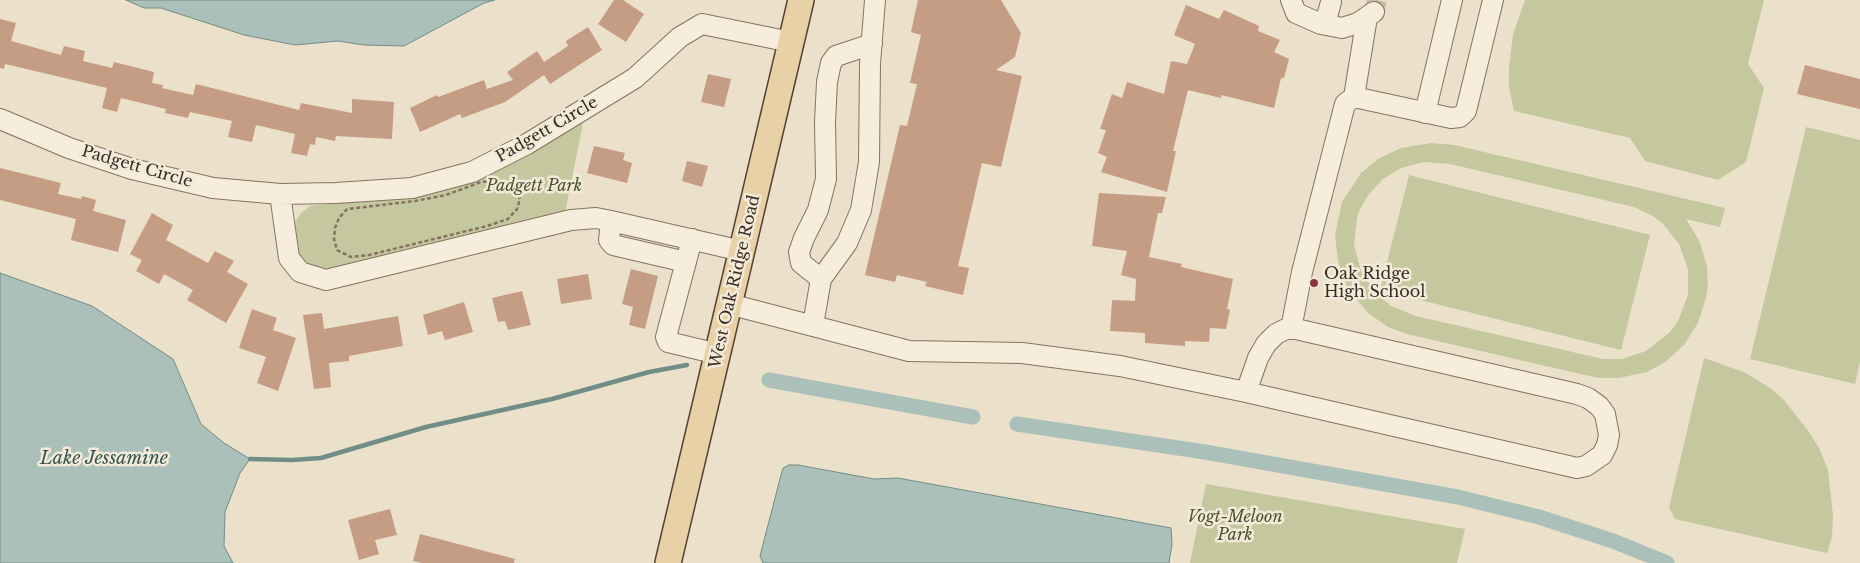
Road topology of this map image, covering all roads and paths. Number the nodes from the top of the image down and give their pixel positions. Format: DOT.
graph roads {
  1 [pos="801,0"];
  2 [pos="875,0"];
  3 [pos="1291,0"];
  4 [pos="1452,0"];
  5 [pos="1493,0"];
  6 [pos="1331,2"];
  7 [pos="1325,24"];
  8 [pos="791,42"];
  9 [pos="872,44"];
  10 [pos="1354,97"];
  11 [pos="1425,113"];
  12 [pos="0,119"];
  13 [pos="280,194"];
  14 [pos="611,221"];
  15 [pos="692,239"];
  16 [pos="742,251"];
  17 [pos="351,257"];
  18 [pos="686,262"];
  19 [pos="821,278"];
  20 [pos="730,304"];
  21 [pos="812,325"];
  22 [pos="1291,329"];
  23 [pos="718,354"];
  24 [pos="1246,392"];
  25 [pos="668,563"];
  1 -- 8 [label="main road, West Oak Ridge Road"];
  2 -- 9 [label="street"];
  3 -- 7 [label="street"];
  4 -- 11 [label="street"];
  5 -- 11 [label="street"];
  6 -- 7 [label="street"];
  7 -- 10 [label="street"];
  8 -- 13 [label="street, Padgett Circle"];
  8 -- 16 [label="main road, West Oak Ridge Road"];
  9 -- 19 [label="street"];
  9 -- 19 [label="street"];
  10 -- 11 [label="street"];
  10 -- 22 [label="street"];
  12 -- 13 [label="street, Padgett Circle"];
  13 -- 14 [label="street"];
  14 -- 15 [label="street"];
  14 -- 18 [label="street"];
  15 -- 16 [label="street"];
  15 -- 18 [label="street"];
  16 -- 20 [label="main road, West Oak Ridge Road"];
  17 -- 17 [label="path"];
  18 -- 23 [label="street"];
  19 -- 21 [label="street"];
  20 -- 21 [label="street"];
  20 -- 23 [label="main road, West Oak Ridge Road"];
  21 -- 24 [label="street"];
  22 -- 24 [label="street"];
  22 -- 24 [label="street"];
  23 -- 25 [label="main road, West Oak Ridge Road"];
}
